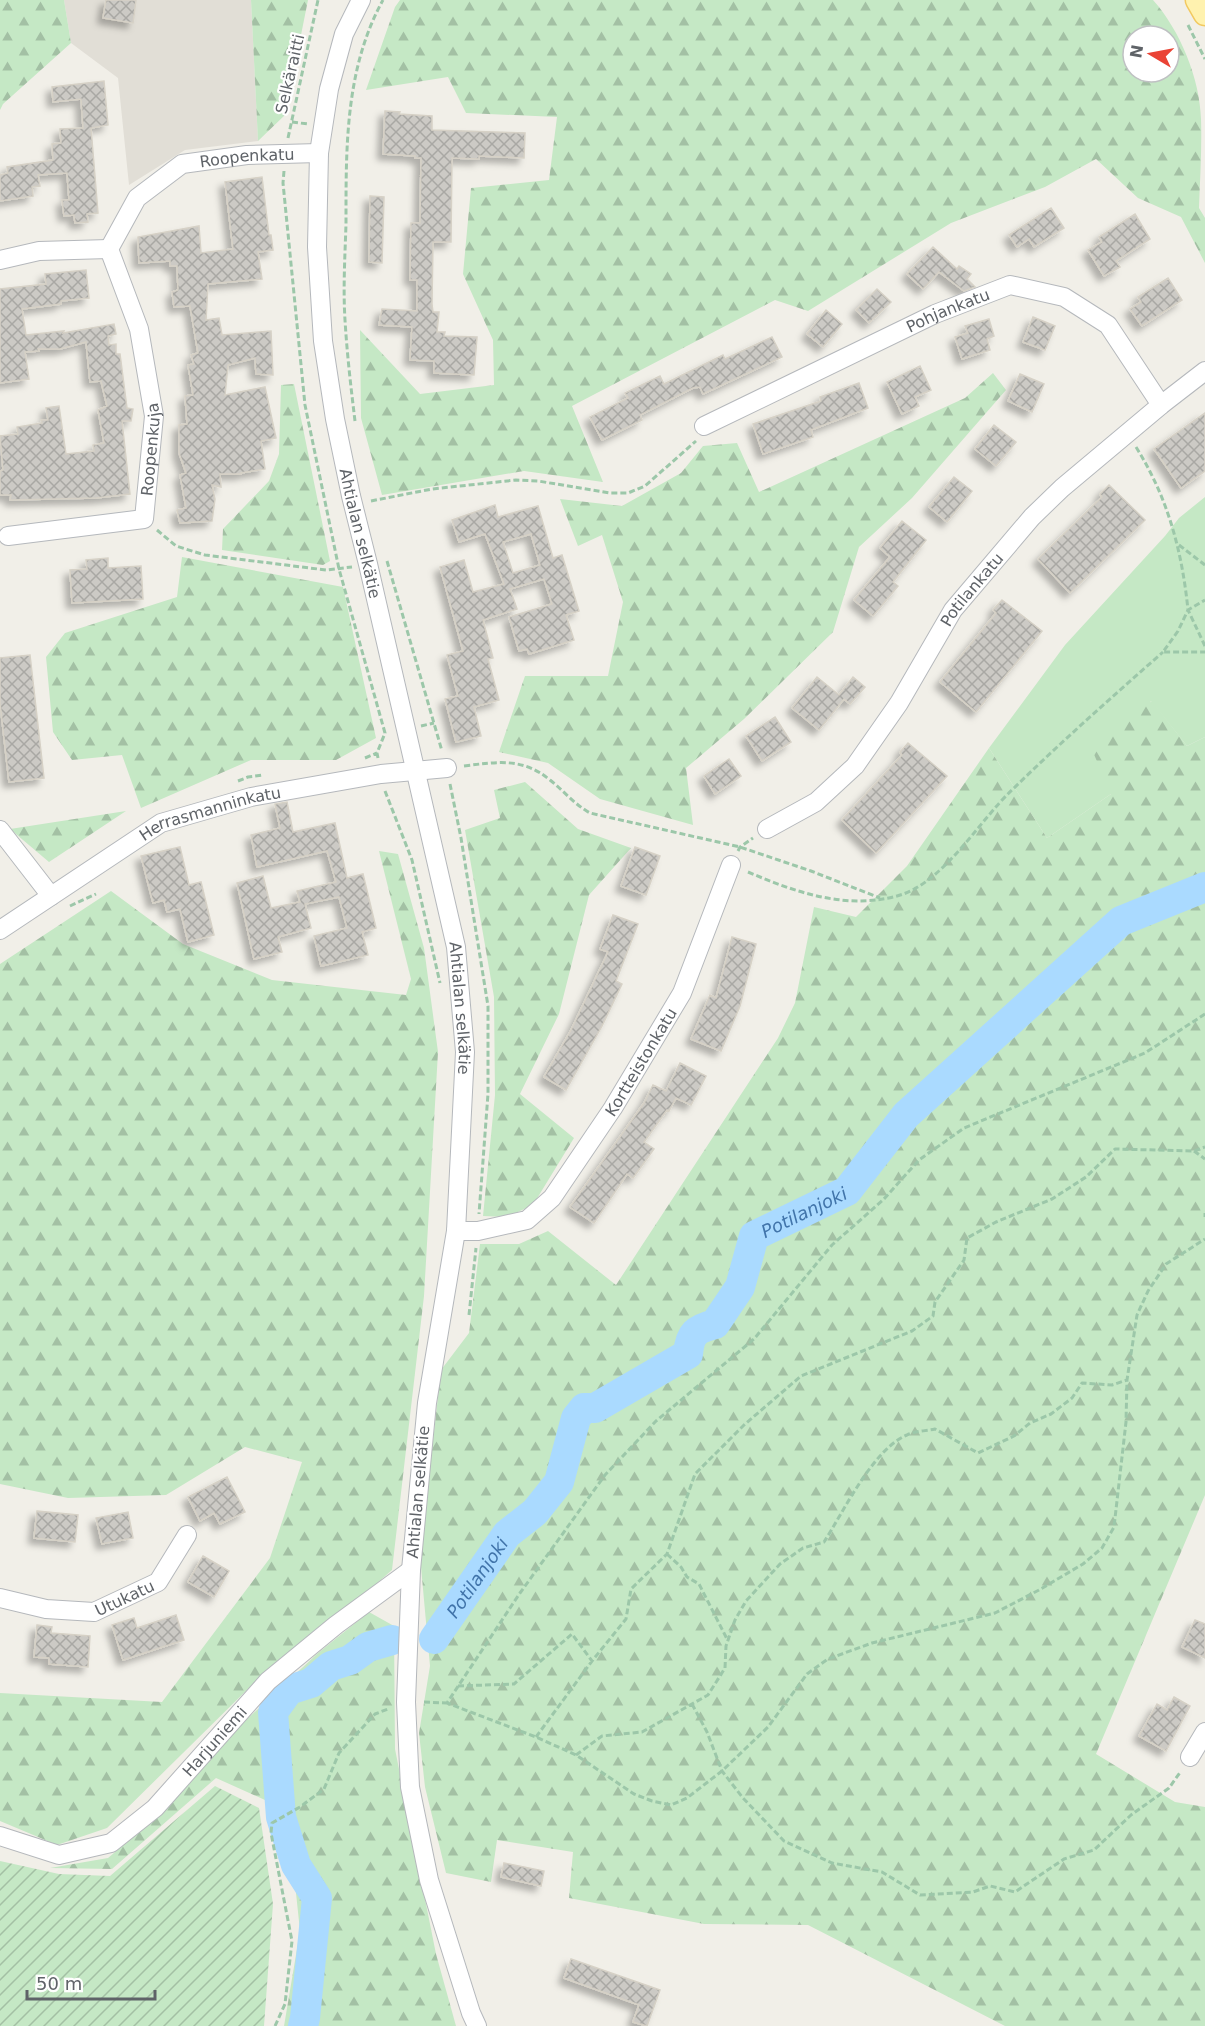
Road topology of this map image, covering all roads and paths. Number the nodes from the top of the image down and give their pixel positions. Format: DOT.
graph roads {
  1 [pos="318,0"];
  2 [pos="360,0"];
  3 [pos="383,0"];
  4 [pos="1197,0"];
  5 [pos="1196,18"];
  6 [pos="1205,59"];
  7 [pos="285,153"];
  8 [pos="319,153"];
  9 [pos="109,249"];
  10 [pos="0,260"];
  11 [pos="1205,371"];
  12 [pos="1161,405"];
  13 [pos="355,424"];
  14 [pos="704,426"];
  15 [pos="1128,433"];
  16 [pos="374,511"];
  17 [pos="144,519"];
  18 [pos="8,536"];
  19 [pos="1179,545"];
  20 [pos="368,564"];
  21 [pos="1205,566"];
  22 [pos="339,569"];
  23 [pos="1205,600"];
  24 [pos="1188,610"];
  25 [pos="1205,646"];
  26 [pos="1163,652"];
  27 [pos="1205,652"];
  28 [pos="447,768"];
  29 [pos="415,771"];
  30 [pos="381,774"];
  31 [pos="767,829"];
  32 [pos="0,830"];
  33 [pos="740,847"];
  34 [pos="731,865"];
  35 [pos="51,896"];
  36 [pos="883,899"];
  37 [pos="0,930"];
  38 [pos="441,984"];
  39 [pos="1205,1014"];
  40 [pos="1205,1147"];
  41 [pos="1194,1151"];
  42 [pos="1205,1159"];
  43 [pos="456,1231"];
  44 [pos="1205,1239"];
  45 [pos="1127,1380"];
  46 [pos="187,1536"];
  47 [pos="667,1554"];
  48 [pos="411,1570"];
  49 [pos="0,1598"];
  50 [pos="728,1640"];
  51 [pos="592,1661"];
  52 [pos="458,1686"];
  53 [pos="406,1702"];
  54 [pos="447,1703"];
  55 [pos="692,1704"];
  56 [pos="1205,1732"];
  57 [pos="536,1737"];
  58 [pos="576,1755"];
  59 [pos="1190,1757"];
  60 [pos="722,1771"];
  61 [pos="0,1836"];
  62 [pos="275,2026"];
  63 [pos="477,2026"];
  1 -- 7 [label="path, Selkäraitti"];
  2 -- 8 [label="street, Ahtialan selkätie"];
  3 -- 13 [label="path"];
  4 -- 5 [label="main road"];
  5 -- 6 [label="path"];
  7 -- 8 [label="street, Roopenkatu"];
  7 -- 9 [label="street, Roopenkatu"];
  7 -- 22 [label="path, Selkäraitti"];
  8 -- 20 [label="street, Ahtialan selkätie"];
  9 -- 10 [label="street"];
  9 -- 17 [label="street, Roopenkuja"];
  11 -- 12 [label="street, Potilankatu"];
  12 -- 14 [label="street, Pohjankatu"];
  12 -- 15 [label="street, Potilankatu"];
  14 -- 16 [label="path"];
  15 -- 19 [label="path"];
  15 -- 31 [label="street, Potilankatu"];
  17 -- 18 [label="street, Roopenkuja"];
  17 -- 22 [label="path"];
  19 -- 21 [label="path"];
  19 -- 24 [label="path"];
  20 -- 22 [label="path"];
  20 -- 28 [label="path"];
  20 -- 29 [label="street, Ahtialan selkätie"];
  22 -- 30 [label="path, Selkäraitti"];
  23 -- 24 [label="path"];
  24 -- 25 [label="path"];
  24 -- 26 [label="path"];
  26 -- 27 [label="path"];
  26 -- 36 [label="path"];
  28 -- 29 [label="street, Herrasmanninkatu"];
  28 -- 33 [label="path"];
  29 -- 30 [label="street, Herrasmanninkatu"];
  29 -- 43 [label="street, Ahtialan selkätie"];
  30 -- 35 [label="street, Herrasmanninkatu"];
  30 -- 38 [label="path, Selkäraitti"];
  31 -- 33 [label="path"];
  32 -- 35 [label="street"];
  33 -- 34 [label="path"];
  33 -- 36 [label="path"];
  34 -- 36 [label="path"];
  34 -- 43 [label="street, Kortteistonkatu"];
  35 -- 37 [label="street, Herrasmanninkatu"];
  39 -- 52 [label="path"];
  40 -- 41 [label="path"];
  41 -- 42 [label="path"];
  41 -- 47 [label="path"];
  43 -- 48 [label="street, Ahtialan selkätie"];
  44 -- 45 [label="path"];
  45 -- 50 [label="path"];
  45 -- 60 [label="path"];
  46 -- 49 [label="street, Utukatu"];
  47 -- 50 [label="path"];
  47 -- 51 [label="path"];
  48 -- 53 [label="street, Ahtialan selkätie"];
  48 -- 61 [label="street, Harjuniemi"];
  50 -- 55 [label="path"];
  51 -- 52 [label="path"];
  51 -- 57 [label="path"];
  52 -- 54 [label="path"];
  53 -- 54 [label="path"];
  53 -- 62 [label="path"];
  53 -- 63 [label="street, Ahtialan selkätie"];
  54 -- 57 [label="path"];
  55 -- 58 [label="path"];
  55 -- 60 [label="path"];
  56 -- 59 [label="street"];
  57 -- 58 [label="path"];
  58 -- 60 [label="path"];
  59 -- 60 [label="path"];
}
